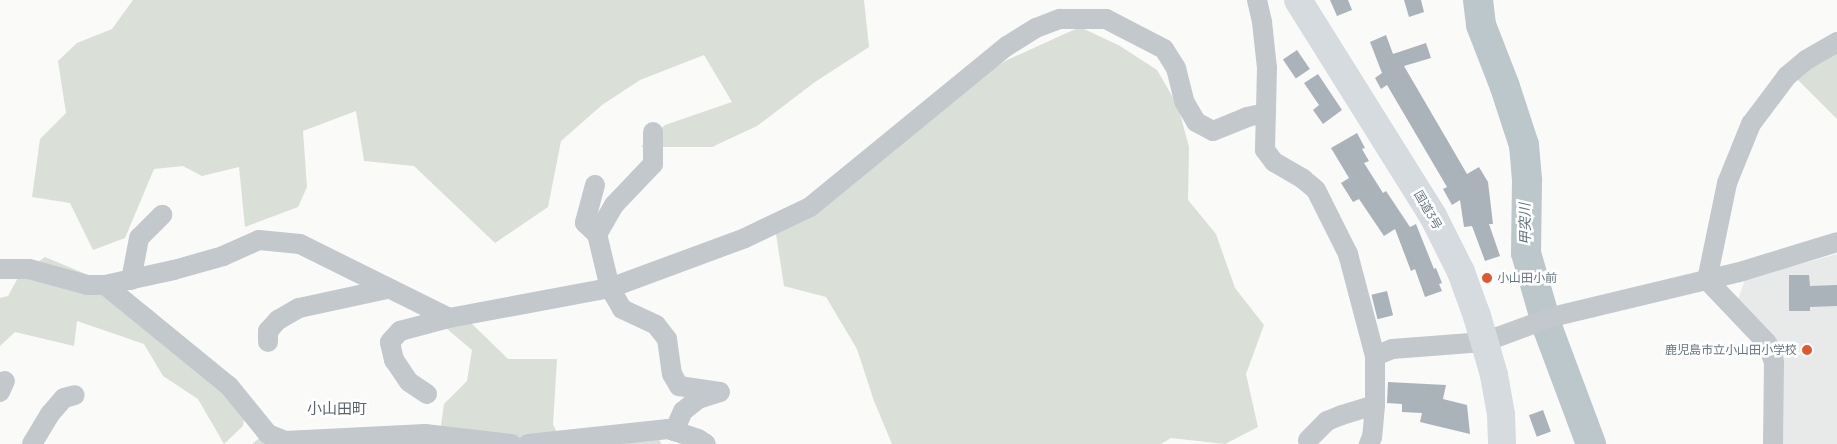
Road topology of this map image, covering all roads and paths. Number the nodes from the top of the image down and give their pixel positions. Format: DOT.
graph roads {
  1 [pos="1257,0"];
  2 [pos="1298,0"];
  3 [pos="1837,42"];
  4 [pos="1266,113"];
  5 [pos="653,132"];
  6 [pos="595,185"];
  7 [pos="162,215"];
  8 [pos="597,234"];
  9 [pos="1837,242"];
  10 [pos="0,269"];
  11 [pos="131,280"];
  12 [pos="1706,280"];
  13 [pos="105,285"];
  14 [pos="610,288"];
  15 [pos="387,289"];
  16 [pos="449,318"];
  17 [pos="268,342"];
  18 [pos="1484,342"];
  19 [pos="1375,356"];
  20 [pos="427,394"];
  21 [pos="75,395"];
  22 [pos="1375,405"];
  23 [pos="1319,413"];
  24 [pos="1342,415"];
  25 [pos="674,431"];
  26 [pos="1308,440"];
  27 [pos="32,444"];
  28 [pos="511,444"];
  29 [pos="528,444"];
  30 [pos="706,444"];
  31 [pos="1369,444"];
  32 [pos="1502,444"];
  33 [pos="1773,444"];
  1 -- 4 [label="street"];
  2 -- 18 [label="highway, 国道3号"];
  3 -- 12 [label="street"];
  4 -- 14 [label="street"];
  4 -- 19 [label="street"];
  5 -- 8 [label="street"];
  6 -- 8 [label="street"];
  7 -- 11 [label="street"];
  8 -- 14 [label="street"];
  9 -- 12 [label="street"];
  10 -- 13 [label="street"];
  11 -- 13 [label="street"];
  11 -- 15 [label="street"];
  12 -- 18 [label="street"];
  12 -- 33 [label="street"];
  13 -- 28 [label="street"];
  14 -- 16 [label="street"];
  14 -- 25 [label="street"];
  15 -- 16 [label="street"];
  15 -- 17 [label="street"];
  16 -- 20 [label="street"];
  18 -- 19 [label="street"];
  18 -- 32 [label="highway, 国道3号"];
  19 -- 22 [label="street"];
  21 -- 27 [label="street"];
  22 -- 24 [label="street"];
  22 -- 31 [label="street"];
  23 -- 24 [label="street"];
  24 -- 26 [label="street"];
  25 -- 29 [label="street"];
  25 -- 30 [label="street"];
}
